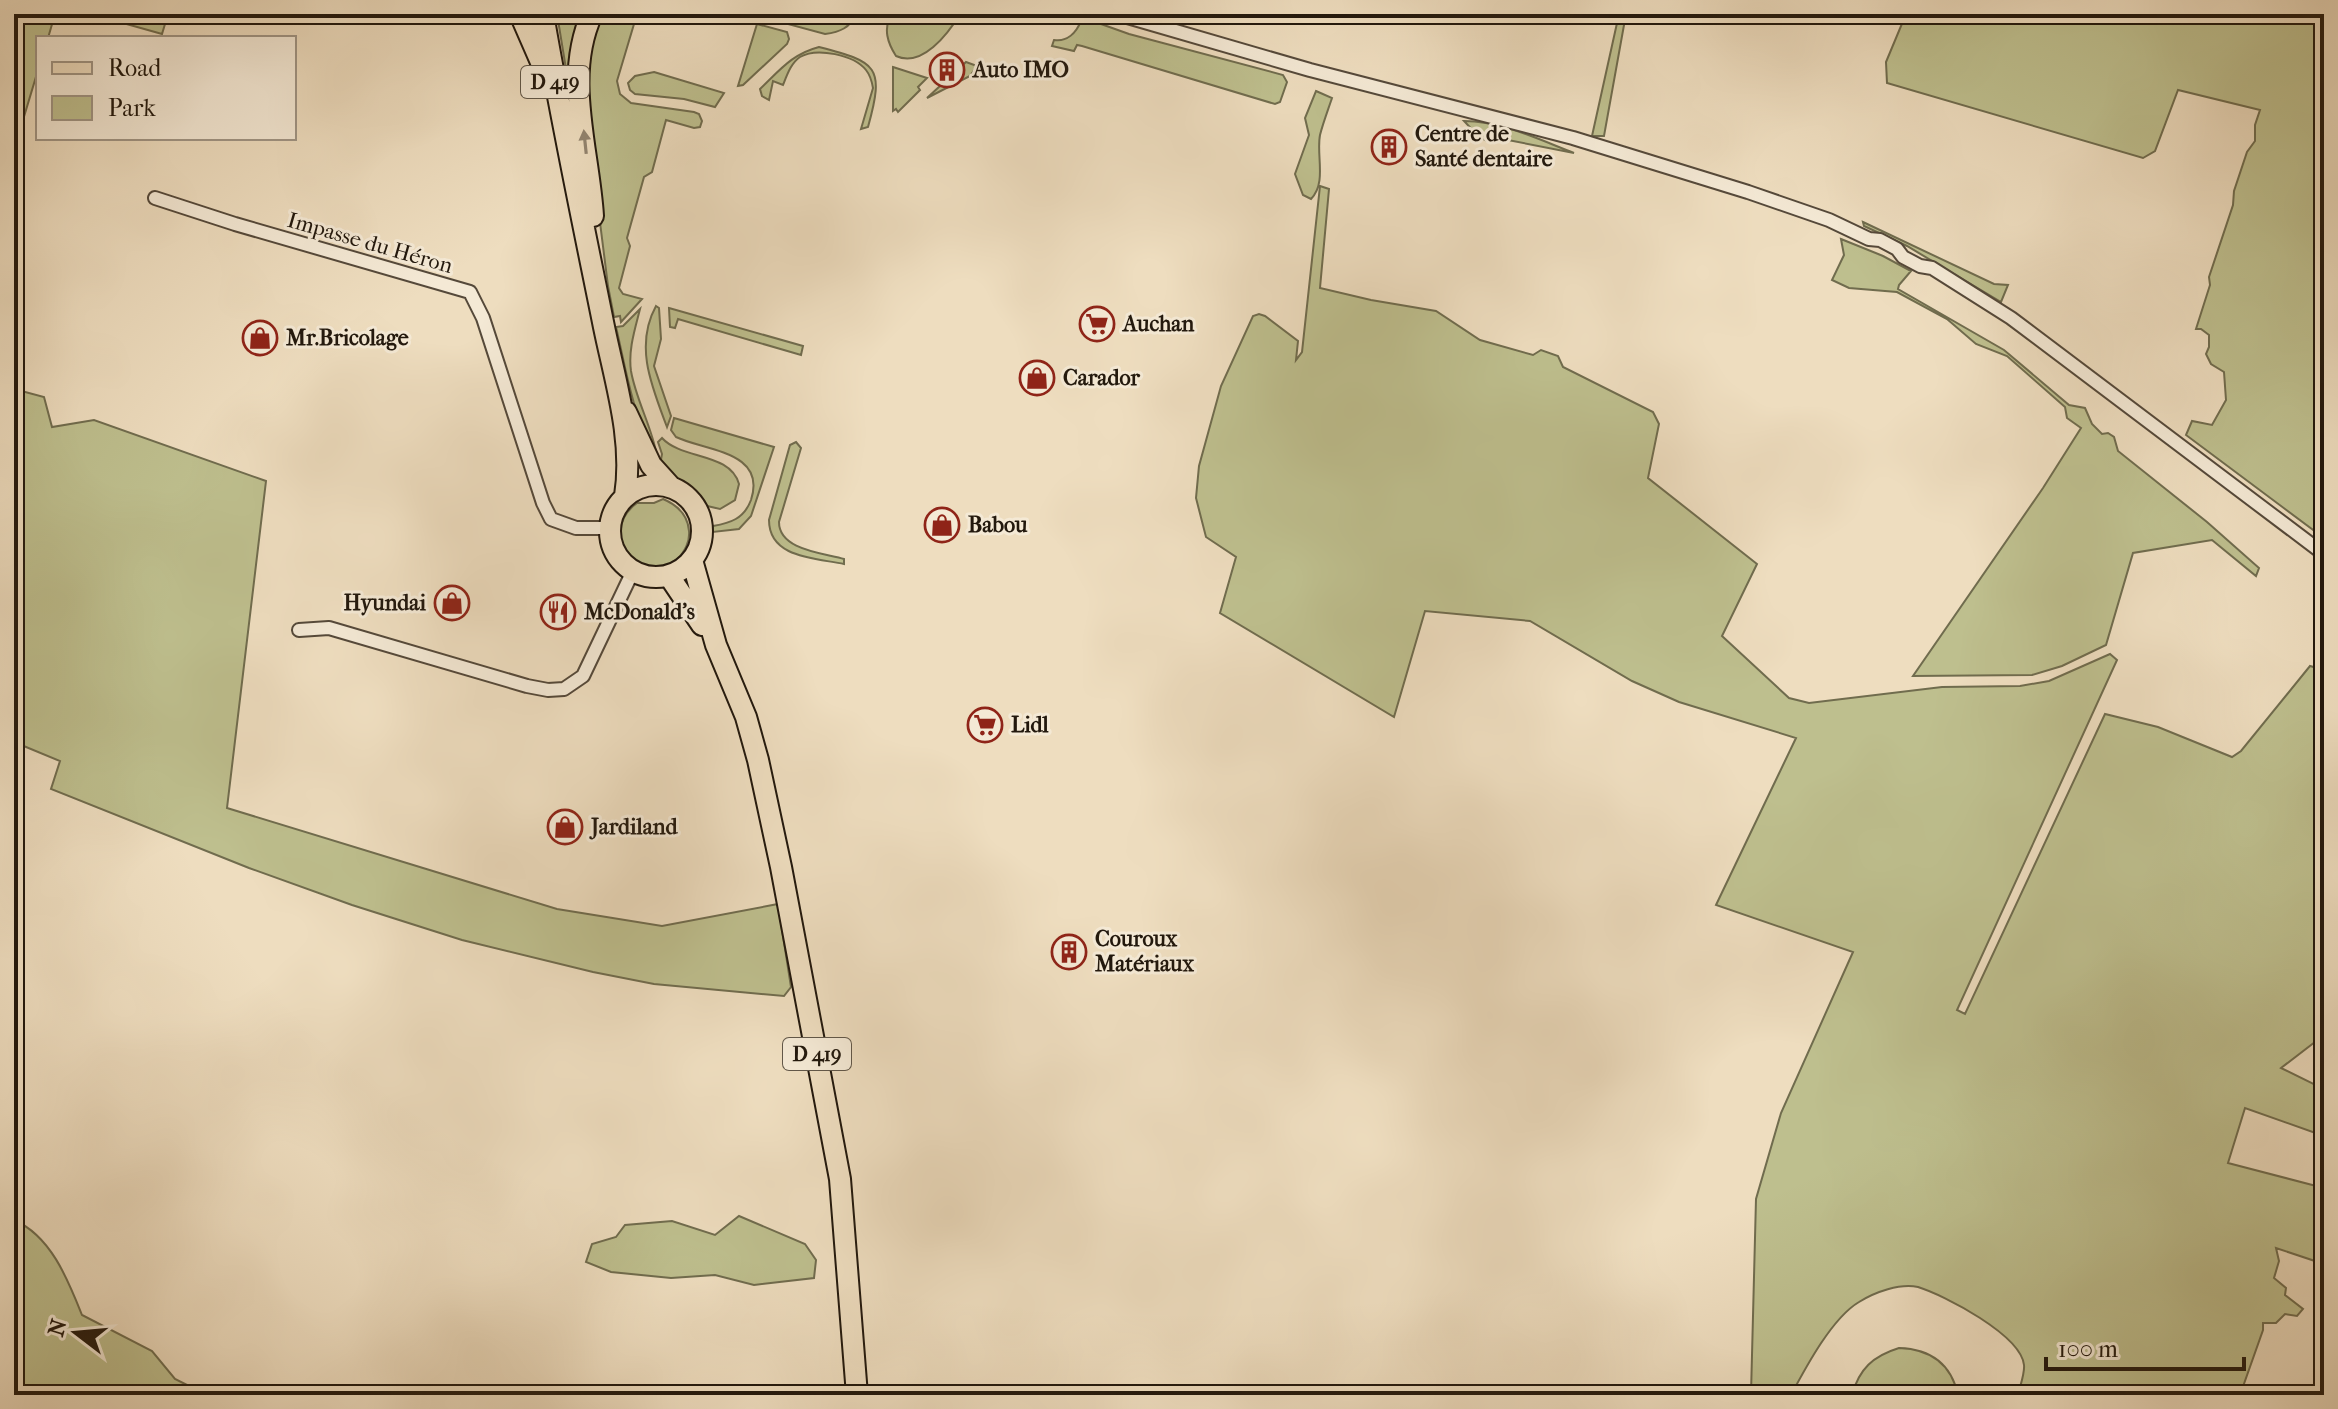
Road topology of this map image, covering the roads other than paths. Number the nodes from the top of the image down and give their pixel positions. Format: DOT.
graph roads {
  1 [pos="520,14"];
  2 [pos="543,14"];
  3 [pos="592,14"];
  4 [pos="1117,14"];
  5 [pos="567,151"];
  6 [pos="155,198"];
  7 [pos="595,276"];
  8 [pos="621,402"];
  9 [pos="670,486"];
  10 [pos="625,496"];
  11 [pos="610,528"];
  12 [pos="2324,554"];
  13 [pos="692,560"];
  14 [pos="633,571"];
  15 [pos="669,576"];
  16 [pos="299,630"];
  17 [pos="716,645"];
  18 [pos="857,1395"];
  1 -- 5 [label="main road"];
  2 -- 5 [label="main road, D 419"];
  7 -- 3 [label="main road, one-way"];
  4 -- 12 [label="street"];
  5 -- 7 [label="main road, D 419"];
  6 -- 11 [label="street, Impasse du Héron"];
  7 -- 8 [label="main road, D 419"];
  8 -- 9 [label="main road, D 419"];
  8 -- 10 [label="main road, D 419"];
  9 -- 10 [label="main road"];
  9 -- 13 [label="main road"];
  10 -- 11 [label="main road"];
  11 -- 14 [label="main road"];
  13 -- 15 [label="main road"];
  13 -- 17 [label="main road, D 419"];
  14 -- 15 [label="main road"];
  14 -- 16 [label="street"];
  15 -- 17 [label="main road, D 419"];
  17 -- 18 [label="main road, D 419"];
}
